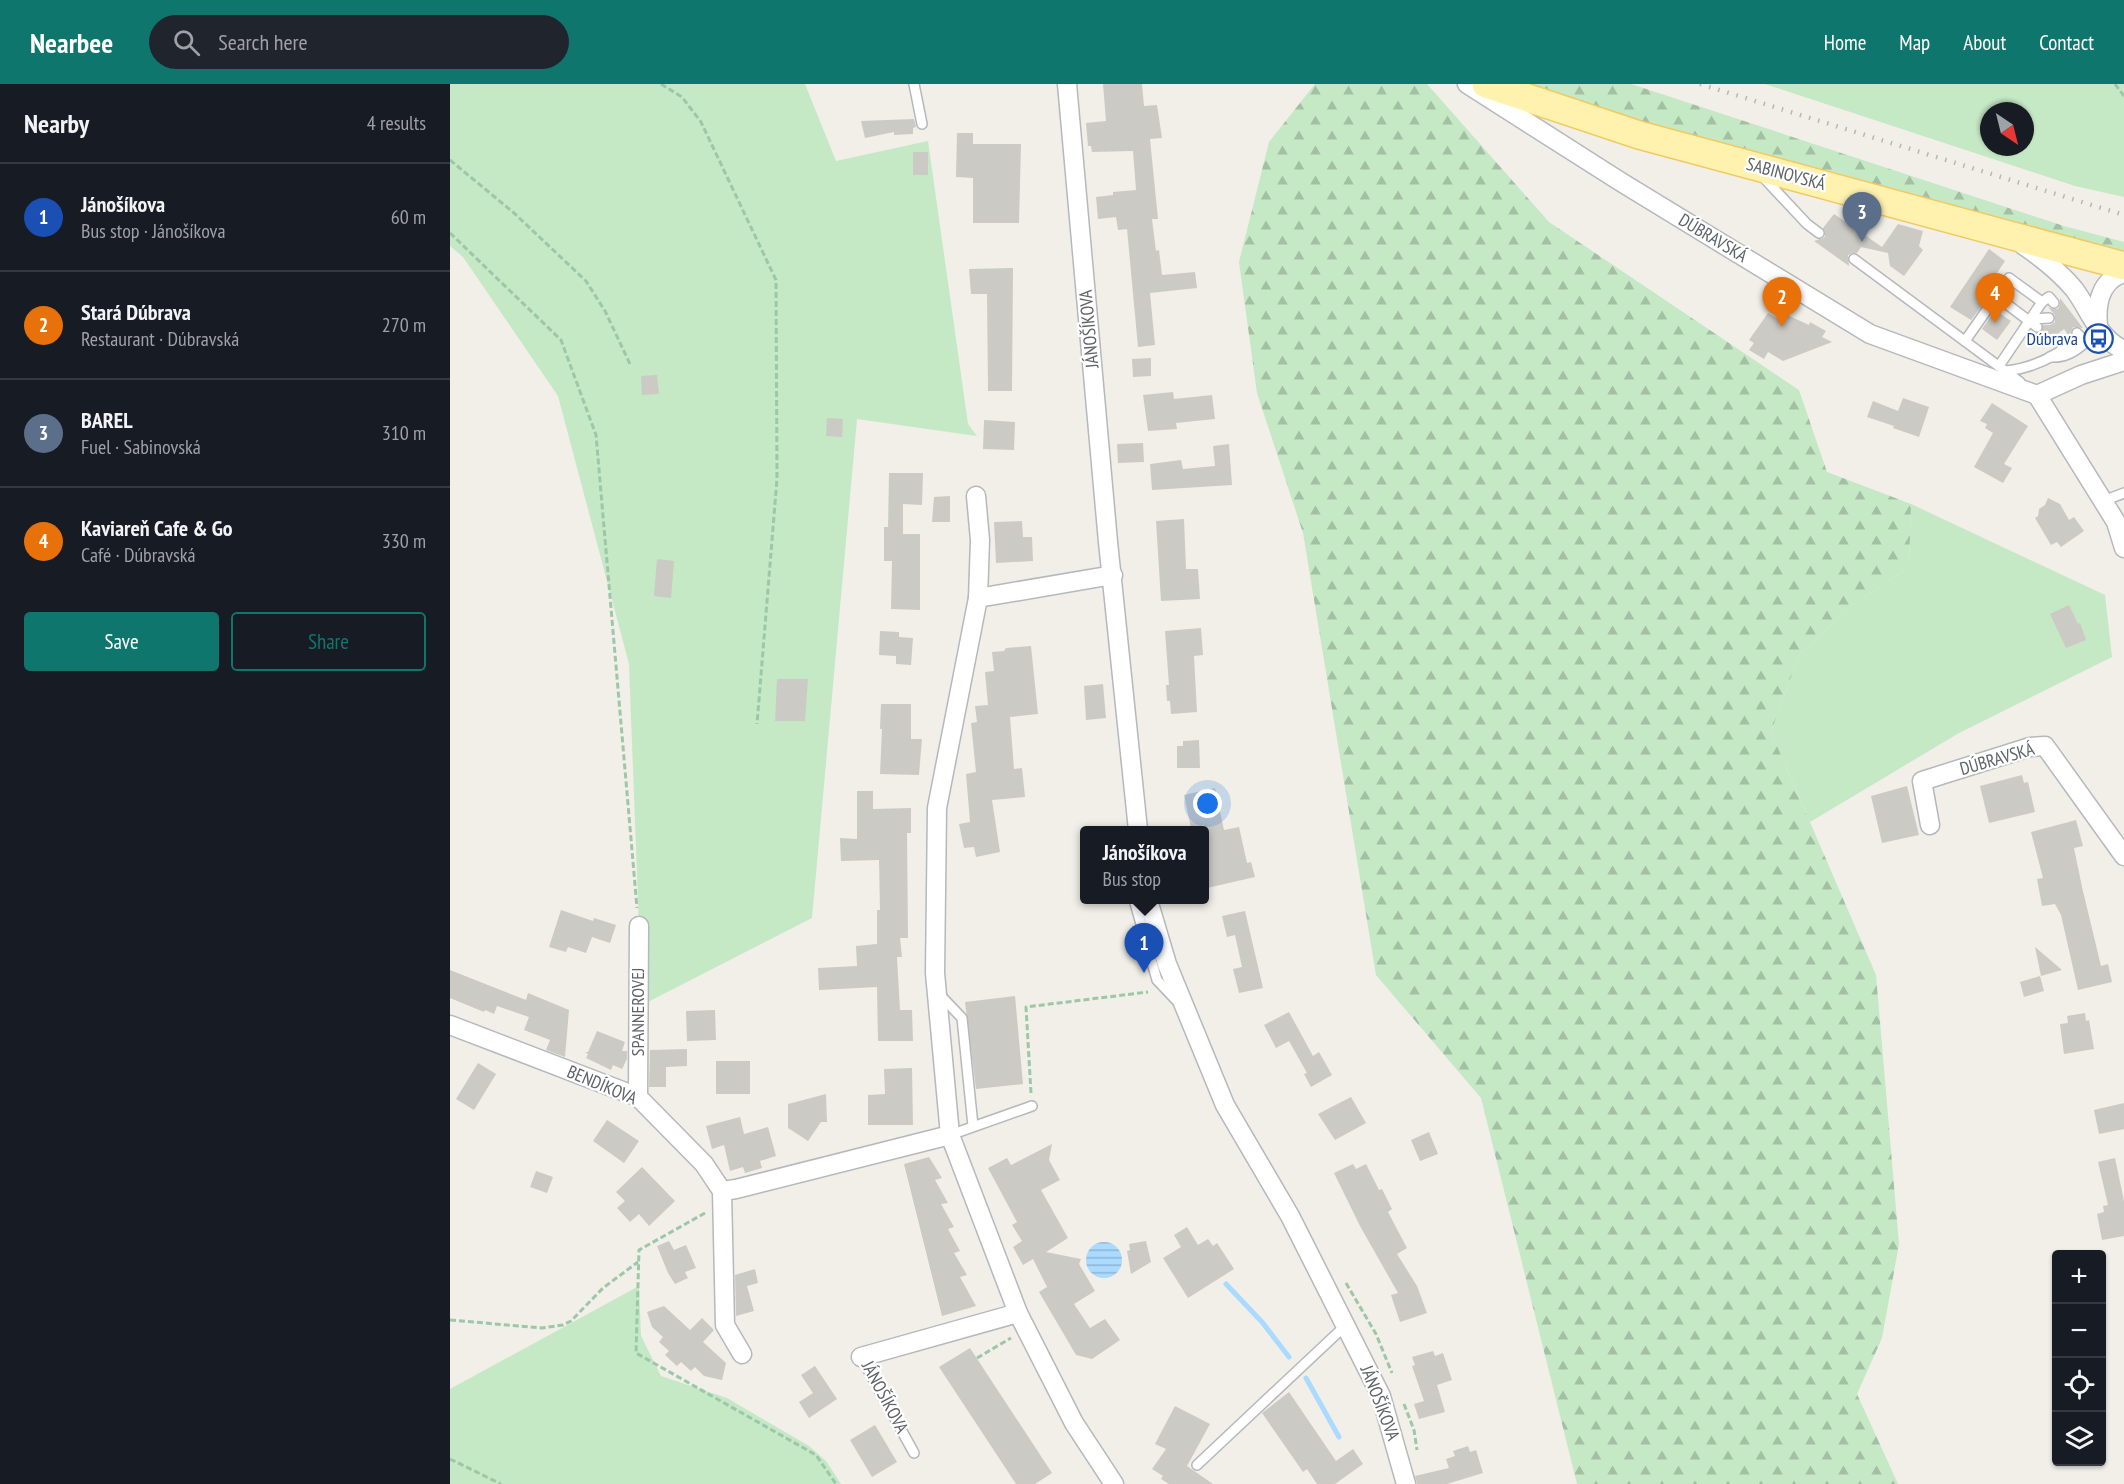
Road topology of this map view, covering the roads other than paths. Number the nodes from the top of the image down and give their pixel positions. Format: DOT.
graph roads {
  1 [pos="914,84"];
  2 [pos="1067,84"];
  3 [pos="1467,84"];
  4 [pos="1486,84"];
  5 [pos="922,124"];
  6 [pos="1751,164"];
  7 [pos="1819,233"];
  8 [pos="2007,234"];
  9 [pos="1854,259"];
  10 [pos="2124,266"];
  11 [pos="2124,273"];
  12 [pos="1996,296"];
  13 [pos="2042,302"];
  14 [pos="2054,303"];
  15 [pos="2049,318"];
  16 [pos="2030,320"];
  17 [pos="2037,327"];
  18 [pos="2100,330"];
  19 [pos="2078,335"];
  20 [pos="1965,341"];
  21 [pos="2124,350"];
  22 [pos="2124,361"];
  23 [pos="2002,369"];
  24 [pos="2097,370"];
  25 [pos="2037,395"];
  26 [pos="2124,493"];
  27 [pos="976,496"];
  28 [pos="2103,501"];
  29 [pos="2124,548"];
  30 [pos="1113,575"];
  31 [pos="978,598"];
  32 [pos="1930,825"];
  33 [pos="1138,826"];
  34 [pos="2124,856"];
  35 [pos="1135,904"];
  36 [pos="1150,904"];
  37 [pos="639,926"];
  38 [pos="936,991"];
  39 [pos="1185,1008"];
  40 [pos="450,1025"];
  41 [pos="638,1097"];
  42 [pos="1032,1106"];
  43 [pos="973,1126"];
  44 [pos="950,1135"];
  45 [pos="722,1191"];
  46 [pos="1012,1315"];
  47 [pos="1346,1325"];
  48 [pos="742,1354"];
  49 [pos="861,1357"];
  50 [pos="914,1453"];
  51 [pos="1197,1465"];
  52 [pos="1114,1484"];
  53 [pos="1406,1484"];
  1 -- 5 [label="lane"];
  2 -- 30 [label="street, JÁNOŠÍKOVA"];
  3 -- 25 [label="street, DÚBRAVSKÁ"];
  4 -- 6 [label="main road, SABINOVSKÁ"];
  6 -- 7 [label="lane"];
  6 -- 8 [label="main road, SABINOVSKÁ"];
  8 -- 10 [label="main road, SABINOVSKÁ"];
  8 -- 18 [label="street"];
  9 -- 20 [label="lane"];
  11 -- 18 [label="street"];
  12 -- 13 [label="lane"];
  12 -- 16 [label="lane"];
  12 -- 20 [label="lane"];
  13 -- 14 [label="lane"];
  13 -- 16 [label="lane"];
  15 -- 16 [label="lane"];
  16 -- 17 [label="lane"];
  16 -- 23 [label="lane"];
  18 -- 21 [label="street"];
  18 -- 24 [label="street"];
  19 -- 23 [label="lane"];
  20 -- 23 [label="lane"];
  22 -- 24 [label="street"];
  23 -- 25 [label="lane"];
  24 -- 25 [label="street"];
  25 -- 28 [label="street"];
  26 -- 28 [label="lane"];
  27 -- 31 [label="street"];
  28 -- 29 [label="street"];
  30 -- 31 [label="street"];
  30 -- 33 [label="street, JÁNOŠÍKOVA"];
  31 -- 38 [label="street"];
  32 -- 34 [label="street, DÚBRAVSKÁ"];
  35 -- 39 [label="lane"];
  36 -- 39 [label="street, JÁNOŠÍKOVA"];
  37 -- 41 [label="street, SPANNEROVEJ"];
  38 -- 43 [label="lane"];
  38 -- 44 [label="street"];
  39 -- 47 [label="street, JÁNOŠÍKOVA"];
  40 -- 41 [label="street, BENDÍKOVA"];
  41 -- 45 [label="street, BENDÍKOVA"];
  42 -- 43 [label="lane"];
  43 -- 44 [label="lane"];
  44 -- 45 [label="street"];
  44 -- 46 [label="street"];
  45 -- 48 [label="street"];
  46 -- 49 [label="street, JÁNOŠÍKOVA"];
  46 -- 52 [label="street"];
  47 -- 51 [label="lane"];
  47 -- 53 [label="street, JÁNOŠÍKOVA"];
  49 -- 50 [label="lane, JÁNOŠÍKOVA"];
}
